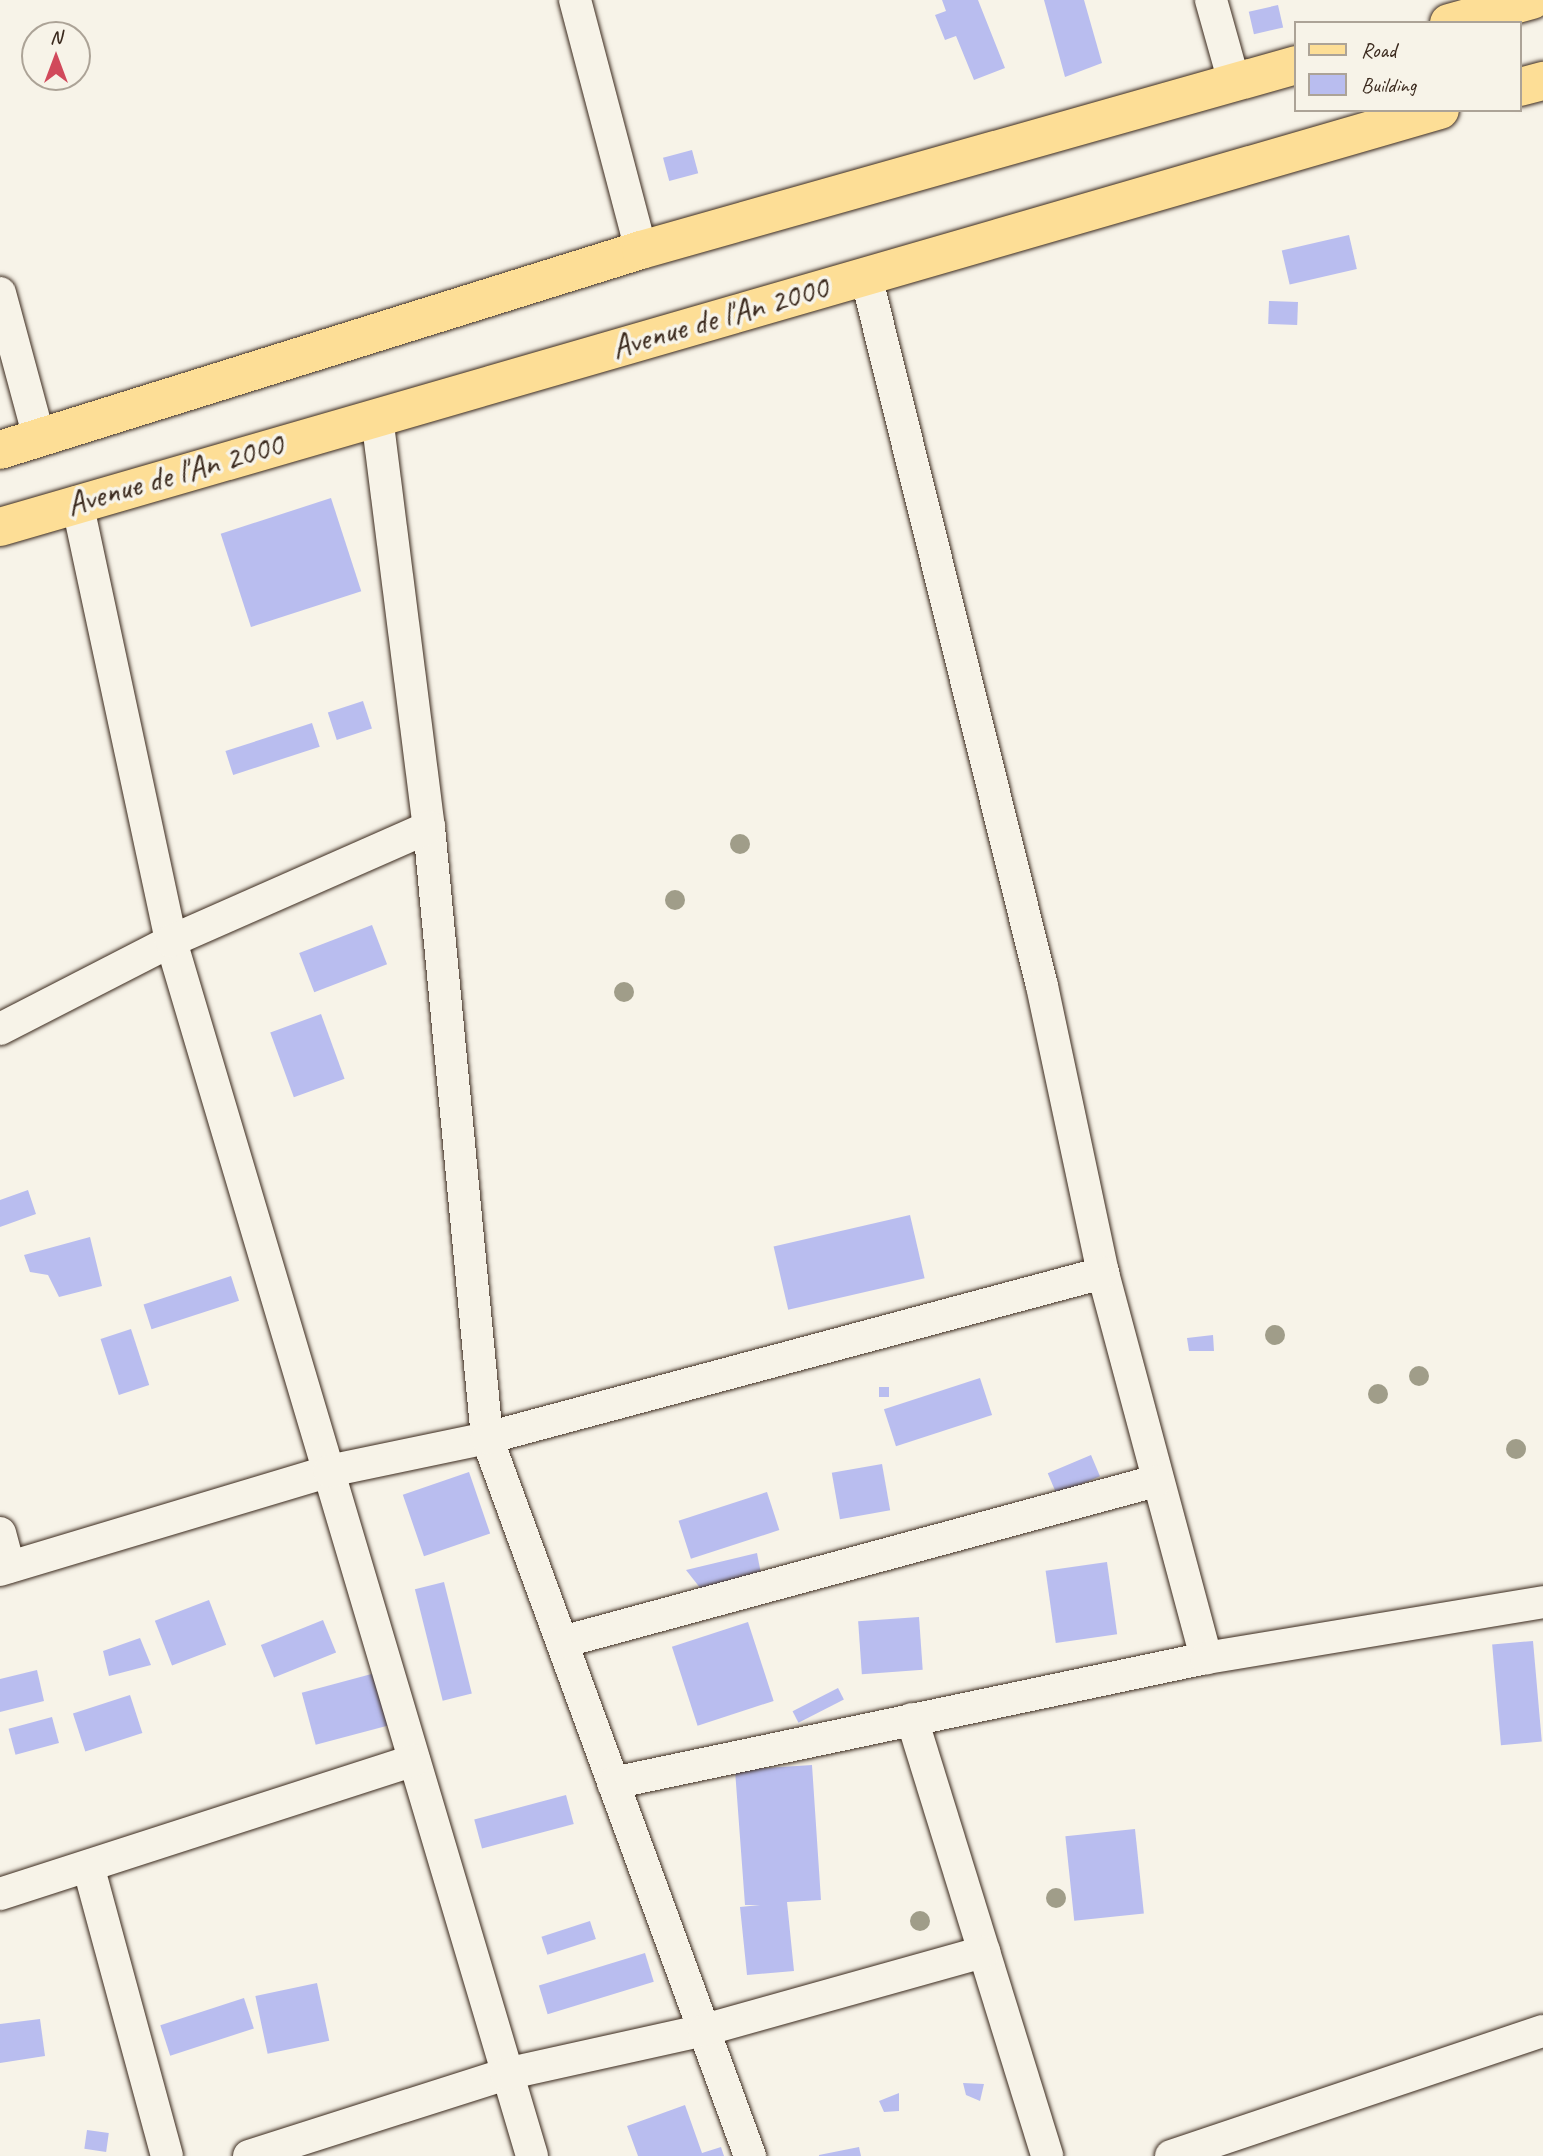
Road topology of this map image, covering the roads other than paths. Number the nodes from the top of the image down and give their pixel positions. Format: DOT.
graph roads {
  1 [pos="575,0"];
  2 [pos="1211,0"];
  3 [pos="1532,0"];
  4 [pos="1456,21"];
  5 [pos="1294,66"];
  6 [pos="1543,80"];
  7 [pos="1234,82"];
  8 [pos="1522,86"];
  9 [pos="1433,112"];
  10 [pos="641,250"];
  11 [pos="866,276"];
  12 [pos="0,293"];
  13 [pos="377,417"];
  14 [pos="39,438"];
  15 [pos="0,450"];
  16 [pos="78,502"];
  17 [pos="0,527"];
  18 [pos="429,827"];
  19 [pos="171,942"];
  20 [pos="0,1029"];
  21 [pos="1103,1273"];
  22 [pos="486,1438"];
  23 [pos="329,1471"];
  24 [pos="1156,1481"];
  25 [pos="0,1533"];
  26 [pos="5,1568"];
  27 [pos="1543,1602"];
  28 [pos="562,1642"];
  29 [pos="1206,1658"];
  30 [pos="912,1719"];
  31 [pos="414,1760"];
  32 [pos="613,1783"];
  33 [pos="89,1869"];
  34 [pos="0,1894"];
  35 [pos="984,1952"];
  36 [pos="704,2030"];
  37 [pos="1543,2031"];
  38 [pos="506,2074"];
  39 [pos="266,2153"];
  40 [pos="167,2156"];
  41 [pos="533,2156"];
  42 [pos="750,2156"];
  43 [pos="1047,2156"];
  44 [pos="1171,2156"];
  1 -- 10 [label="street"];
  2 -- 7 [label="street"];
  3 -- 4 [label="main road"];
  5 -- 7 [label="main road"];
  6 -- 8 [label="main road"];
  7 -- 10 [label="main road"];
  9 -- 11 [label="main road, Avenue de l'An 2000"];
  10 -- 14 [label="main road"];
  11 -- 13 [label="main road, Avenue de l'An 2000"];
  11 -- 21 [label="street"];
  12 -- 14 [label="street"];
  13 -- 16 [label="main road, Avenue de l'An 2000"];
  13 -- 18 [label="street"];
  14 -- 15 [label="main road"];
  16 -- 17 [label="main road, Avenue de l'An 2000"];
  16 -- 19 [label="street"];
  18 -- 19 [label="street"];
  18 -- 22 [label="street"];
  19 -- 20 [label="street"];
  19 -- 23 [label="street"];
  21 -- 22 [label="street"];
  21 -- 24 [label="street"];
  22 -- 23 [label="street"];
  22 -- 28 [label="street"];
  23 -- 26 [label="street"];
  23 -- 31 [label="street"];
  24 -- 28 [label="street"];
  24 -- 29 [label="street"];
  25 -- 26 [label="street"];
  27 -- 29 [label="street"];
  28 -- 32 [label="street"];
  29 -- 30 [label="street"];
  30 -- 32 [label="street"];
  30 -- 35 [label="street"];
  31 -- 33 [label="street"];
  31 -- 38 [label="street"];
  32 -- 36 [label="street"];
  33 -- 34 [label="street"];
  33 -- 40 [label="street"];
  35 -- 36 [label="street"];
  35 -- 43 [label="street"];
  36 -- 38 [label="street"];
  36 -- 42 [label="street"];
  37 -- 44 [label="street"];
  38 -- 39 [label="street"];
  38 -- 41 [label="street"];
}
